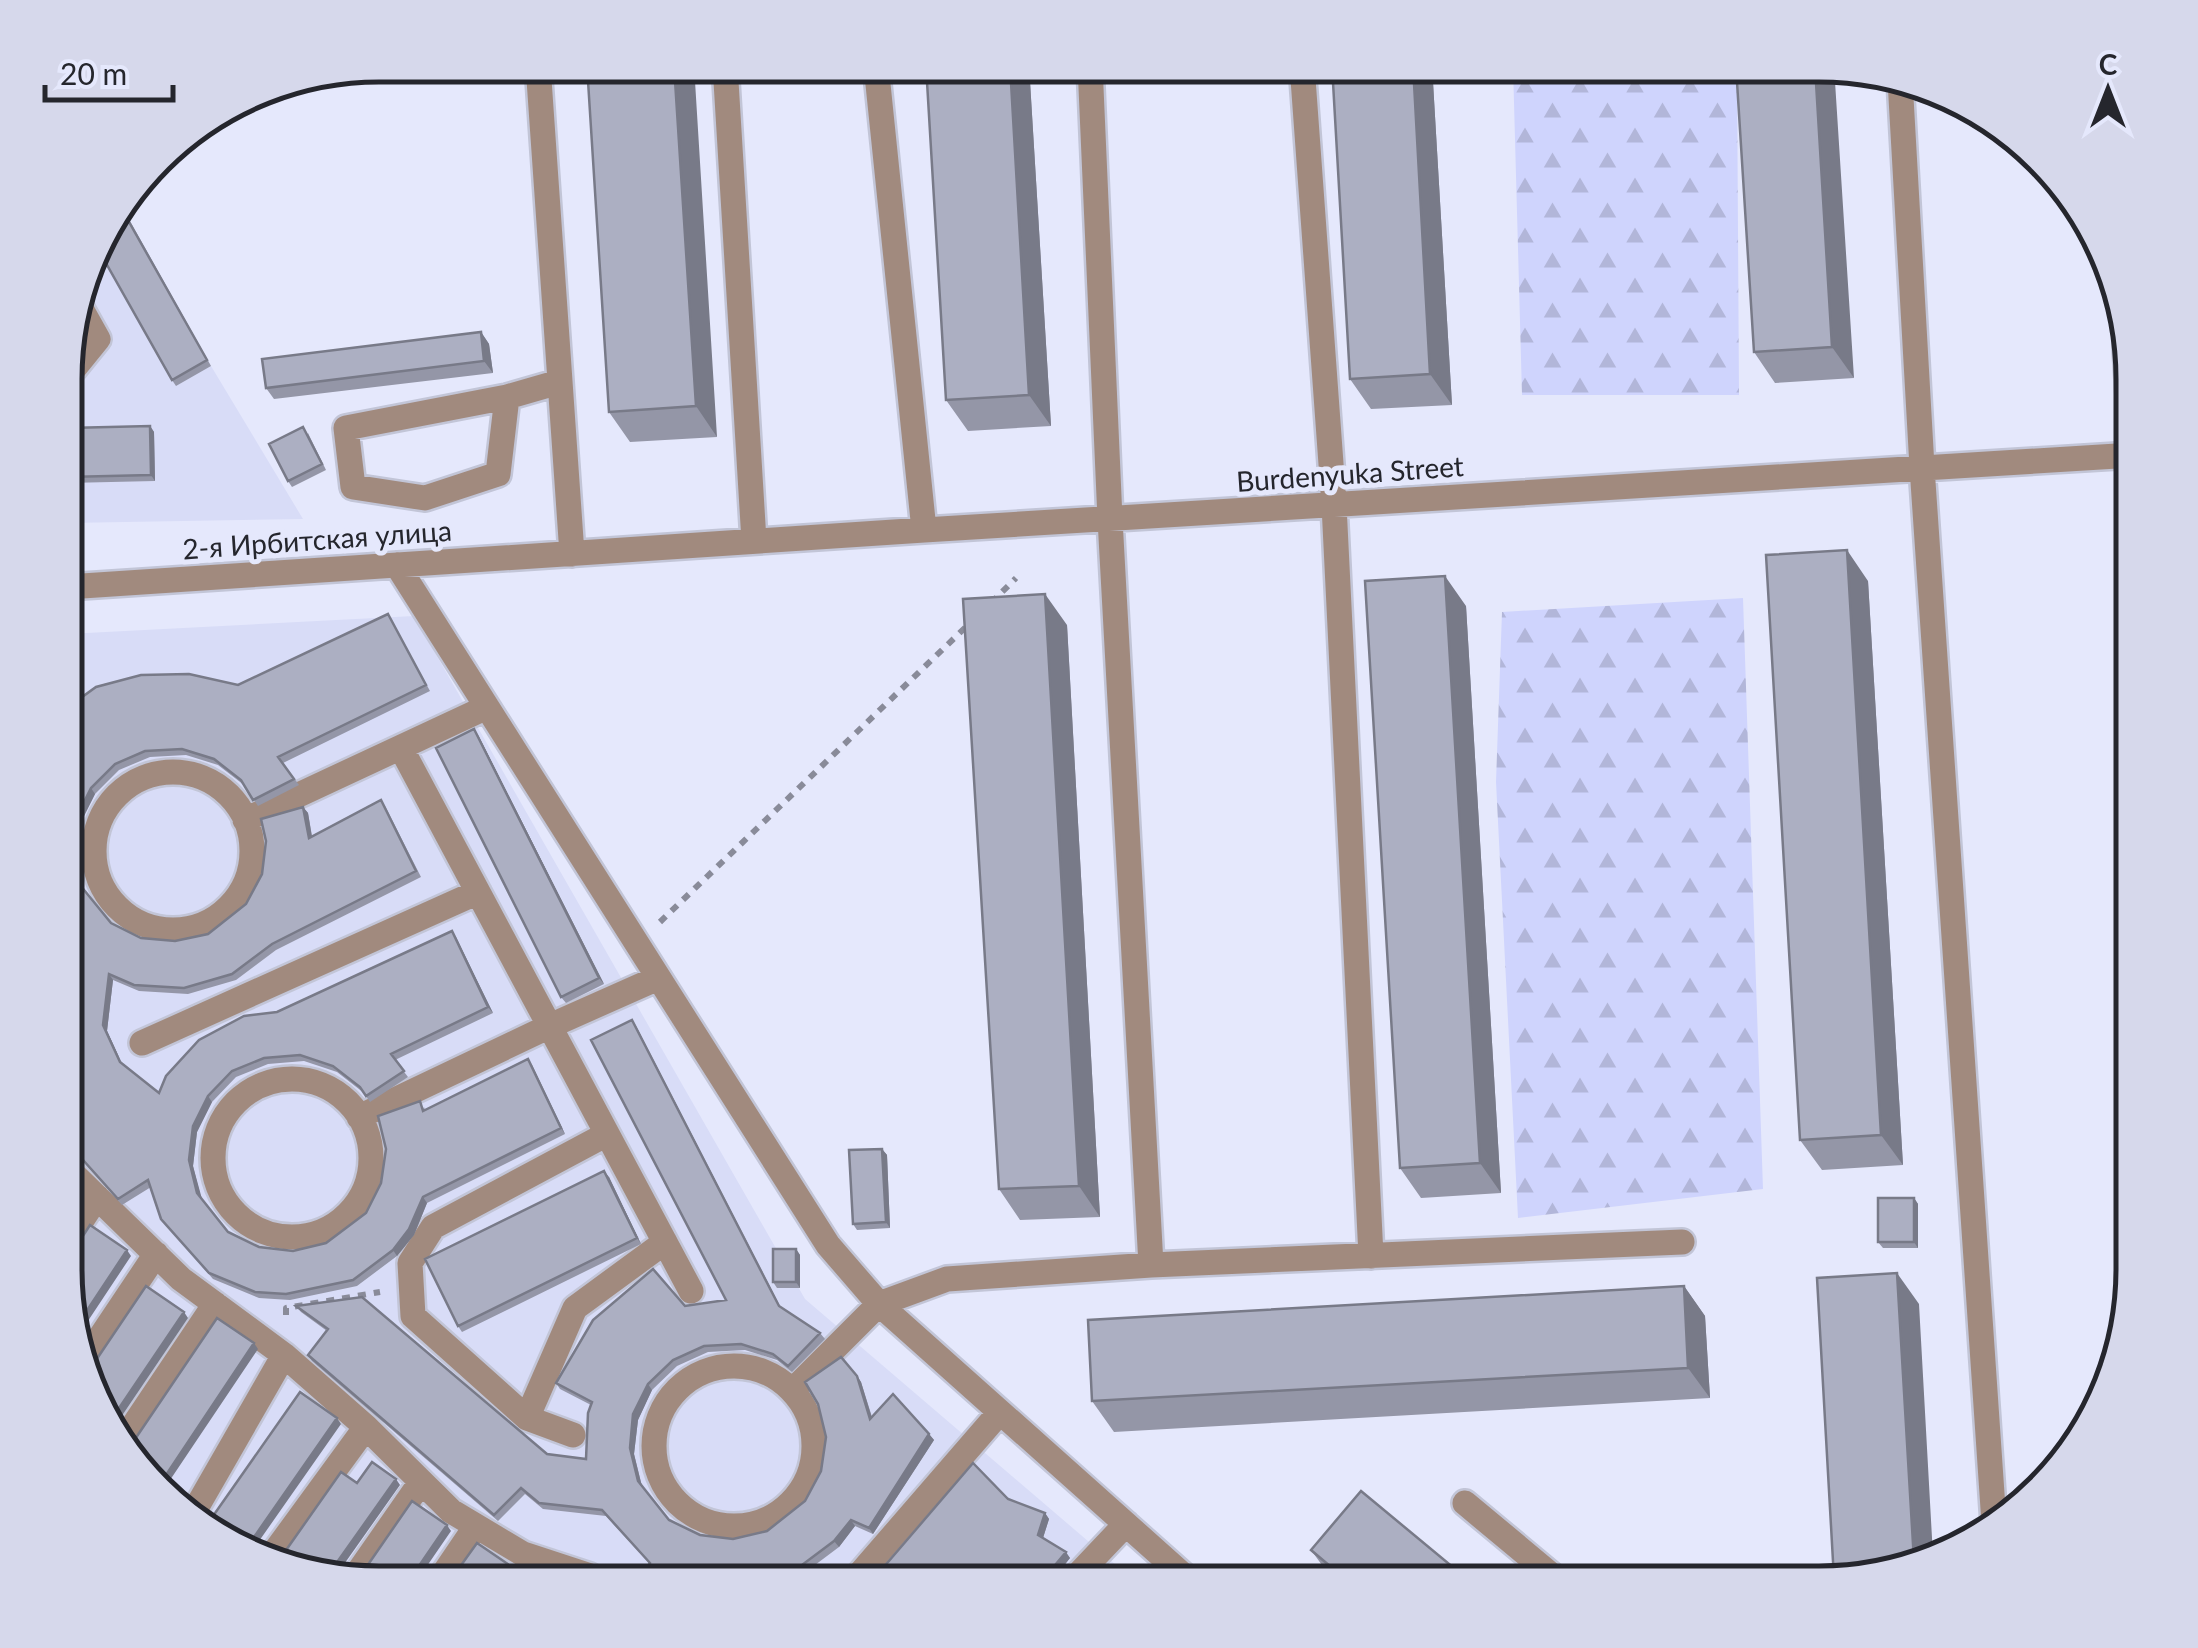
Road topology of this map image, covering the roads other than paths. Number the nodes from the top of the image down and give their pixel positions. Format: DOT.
graph roads {
  1 [pos="539,83"];
  2 [pos="725,83"];
  3 [pos="878,83"];
  4 [pos="1091,83"];
  5 [pos="1303,83"];
  6 [pos="1901,95"];
  7 [pos="88,321"];
  8 [pos="84,357"];
  9 [pos="559,382"];
  10 [pos="508,397"];
  11 [pos="2116,456"];
  12 [pos="1922,468"];
  13 [pos="1334,505"];
  14 [pos="1110,519"];
  15 [pos="924,530"];
  16 [pos="754,541"];
  17 [pos="572,554"];
  18 [pos="397,565"];
  19 [pos="82,586"];
  20 [pos="487,708"];
  21 [pos="401,748"];
  22 [pos="246,820"];
  23 [pos="478,892"];
  24 [pos="658,978"];
  25 [pos="550,1026"];
  26 [pos="142,1043"];
  27 [pos="359,1117"];
  28 [pos="607,1134"];
  29 [pos="83,1183"];
  30 [pos="97,1197"];
  31 [pos="83,1218"];
  32 [pos="665,1242"];
  33 [pos="1682,1242"];
  34 [pos="156,1254"];
  35 [pos="1371,1256"];
  36 [pos="1152,1265"];
  37 [pos="691,1291"];
  38 [pos="215,1304"];
  39 [pos="879,1304"];
  40 [pos="93,1347"];
  41 [pos="284,1355"];
  42 [pos="792,1391"];
  43 [pos="1000,1412"];
  44 [pos="527,1418"];
  45 [pos="366,1427"];
  46 [pos="130,1431"];
  47 [pos="573,1435"];
  48 [pos="421,1482"];
  49 [pos="199,1504"];
  50 [pos="1465,1504"];
  51 [pos="1993,1509"];
  52 [pos="1126,1524"];
  53 [pos="476,1526"];
  54 [pos="279,1547"];
  55 [pos="363,1565"];
  56 [pos="449,1565"];
  57 [pos="534,1565"];
  58 [pos="866,1565"];
  59 [pos="1087,1565"];
  60 [pos="1172,1566"];
  61 [pos="1541,1566"];
  1 -- 9 [label="street"];
  2 -- 16 [label="street"];
  3 -- 15 [label="street"];
  4 -- 14 [label="street"];
  5 -- 13 [label="street"];
  6 -- 12 [label="street"];
  7 -- 8 [label="street"];
  9 -- 10 [label="street"];
  9 -- 17 [label="street"];
  10 -- 10 [label="street"];
  11 -- 12 [label="street, Burdenyuka Street"];
  12 -- 13 [label="street, Burdenyuka Street"];
  12 -- 51 [label="street"];
  13 -- 14 [label="street, Burdenyuka Street"];
  13 -- 35 [label="street"];
  14 -- 15 [label="street, Burdenyuka Street"];
  14 -- 36 [label="street"];
  15 -- 16 [label="street, Burdenyuka Street"];
  16 -- 17 [label="street, Burdenyuka Street"];
  17 -- 18 [label="street, 2-я Ирбитская улица"];
  18 -- 19 [label="street, 2-я Ирбитская улица"];
  18 -- 20 [label="street"];
  20 -- 21 [label="street"];
  20 -- 24 [label="street"];
  21 -- 22 [label="street"];
  21 -- 23 [label="street"];
  22 -- 22 [label="street"];
  23 -- 25 [label="street"];
  23 -- 26 [label="street"];
  24 -- 25 [label="street"];
  24 -- 39 [label="street"];
  25 -- 27 [label="street"];
  25 -- 28 [label="street"];
  27 -- 27 [label="street"];
  28 -- 32 [label="street"];
  28 -- 44 [label="street"];
  29 -- 30 [label="street"];
  30 -- 31 [label="street"];
  30 -- 34 [label="street"];
  32 -- 37 [label="street"];
  32 -- 44 [label="street"];
  33 -- 35 [label="street"];
  34 -- 38 [label="street"];
  34 -- 40 [label="street"];
  35 -- 36 [label="street"];
  36 -- 39 [label="street"];
  38 -- 41 [label="street"];
  38 -- 46 [label="street"];
  39 -- 42 [label="street"];
  39 -- 43 [label="street"];
  41 -- 45 [label="street"];
  41 -- 49 [label="street"];
  42 -- 42 [label="street"];
  43 -- 52 [label="street"];
  43 -- 58 [label="street"];
  44 -- 47 [label="street"];
  45 -- 48 [label="street"];
  45 -- 54 [label="street"];
  48 -- 53 [label="street"];
  48 -- 55 [label="street"];
  50 -- 61 [label="street"];
  52 -- 59 [label="street"];
  52 -- 60 [label="street"];
  53 -- 56 [label="street"];
  53 -- 57 [label="street"];
}
